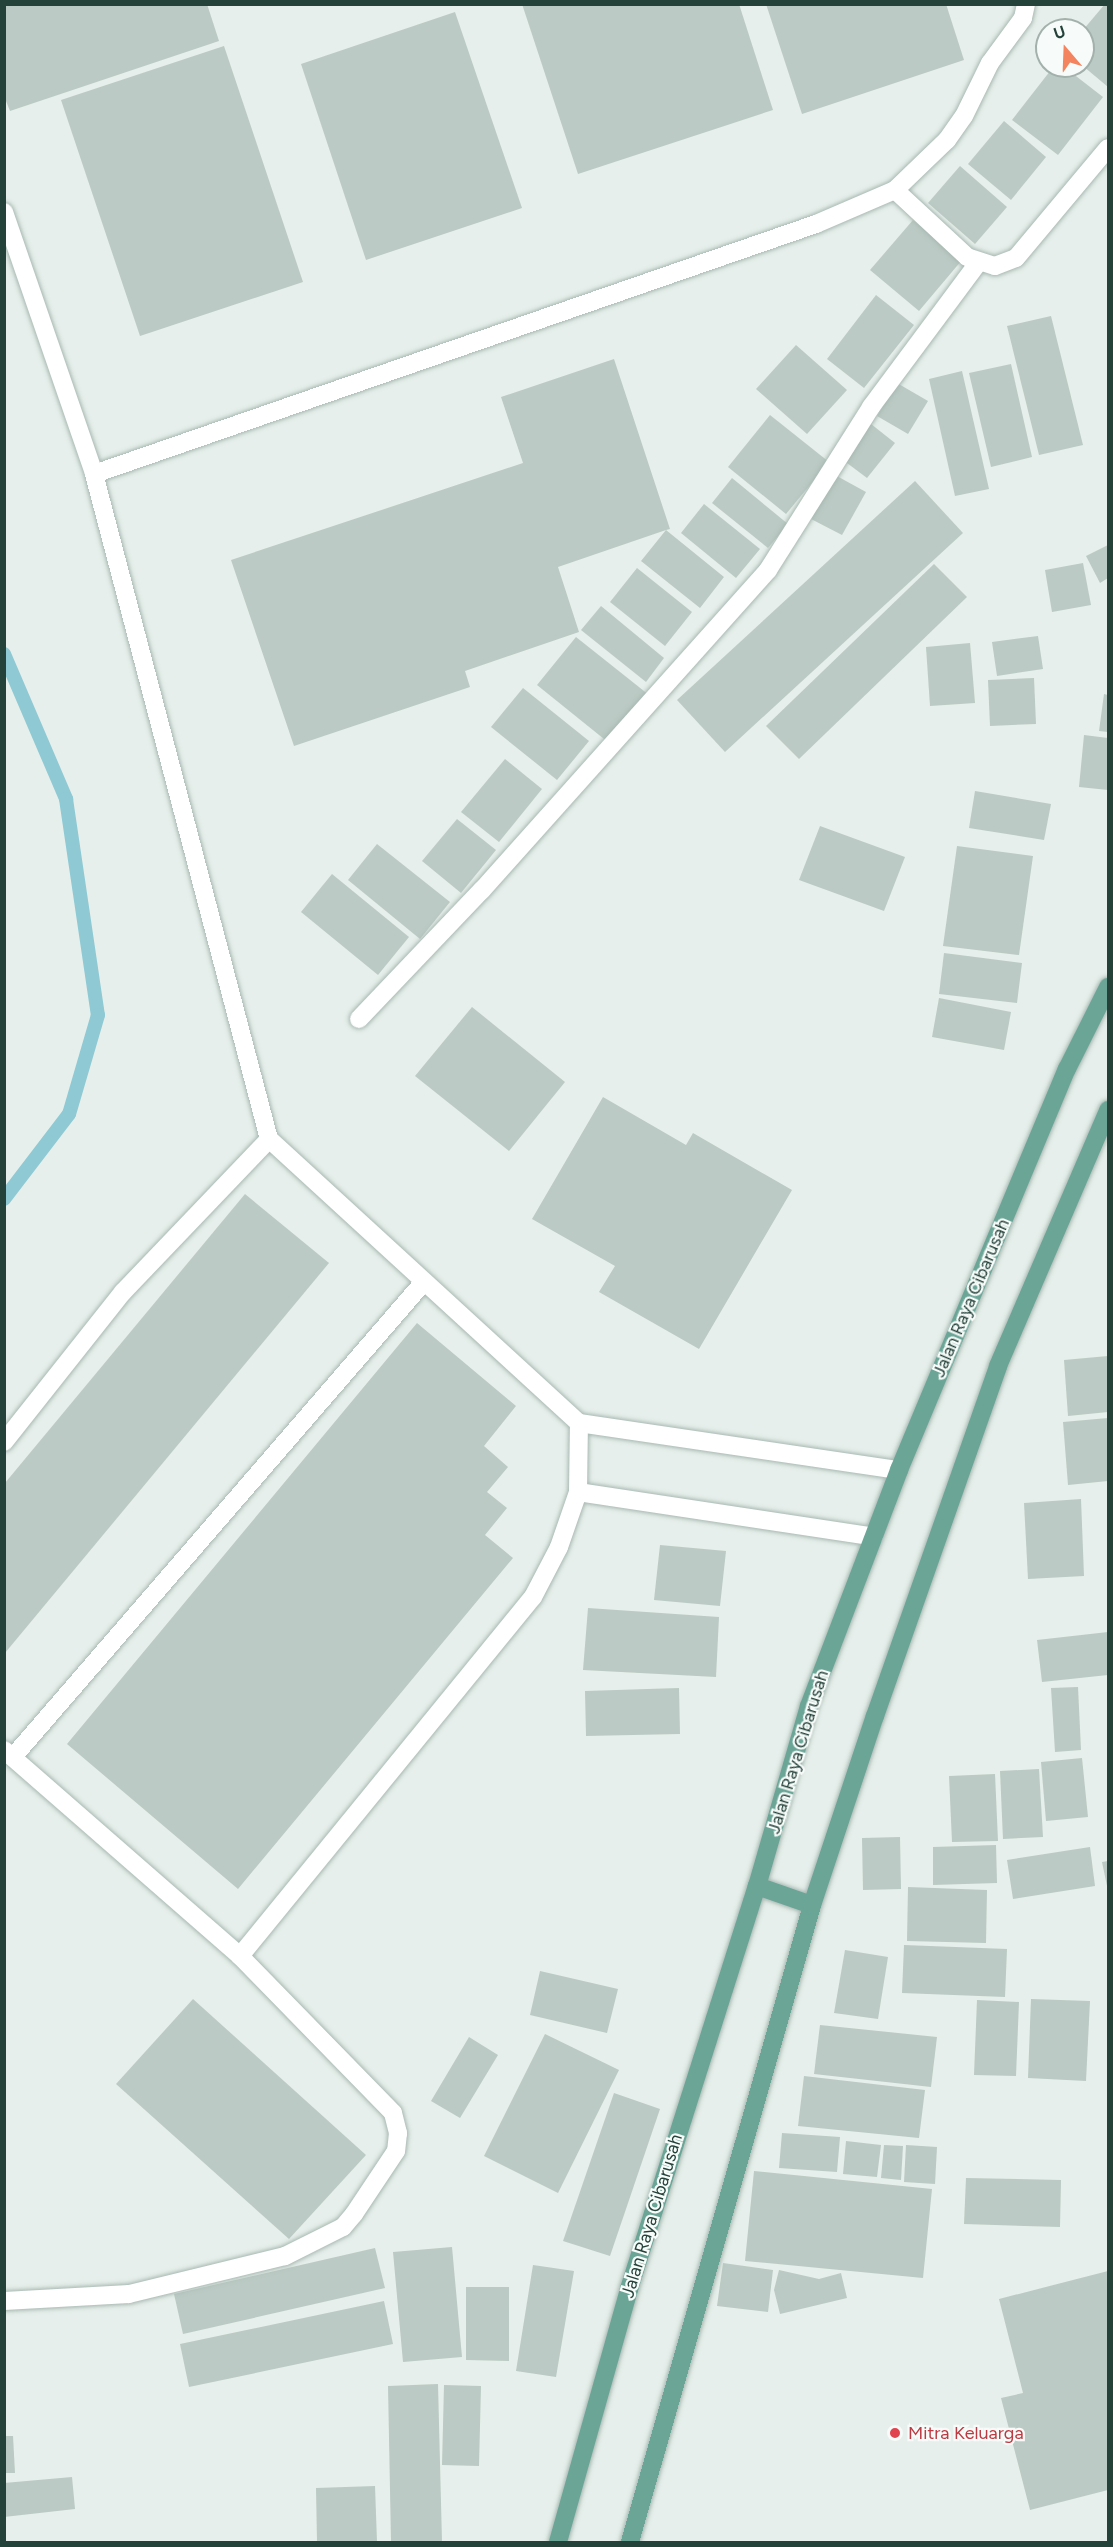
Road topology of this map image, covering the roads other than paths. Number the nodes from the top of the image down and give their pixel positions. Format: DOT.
graph roads {
  1 [pos="1026,4"];
  2 [pos="1108,148"];
  3 [pos="895,190"];
  4 [pos="4,212"];
  5 [pos="978,263"];
  6 [pos="94,474"];
  7 [pos="1108,987"];
  8 [pos="359,1020"];
  9 [pos="1108,1110"];
  10 [pos="269,1139"];
  11 [pos="422,1284"];
  12 [pos="579,1423"];
  13 [pos="4,1442"];
  14 [pos="899,1470"];
  15 [pos="578,1492"];
  16 [pos="874,1537"];
  17 [pos="9,1754"];
  18 [pos="757,1886"];
  19 [pos="812,1905"];
  20 [pos="240,1956"];
  21 [pos="4,2301"];
  22 [pos="558,2542"];
  23 [pos="630,2542"];
  1 -- 3 [label="street"];
  2 -- 5 [label="street"];
  3 -- 5 [label="street"];
  3 -- 6 [label="street"];
  4 -- 6 [label="street"];
  5 -- 8 [label="street"];
  6 -- 10 [label="street"];
  7 -- 14 [label="main road, Jalan Raya Cibarusah"];
  9 -- 19 [label="main road"];
  10 -- 11 [label="street"];
  10 -- 13 [label="street"];
  11 -- 12 [label="street"];
  11 -- 17 [label="street"];
  12 -- 14 [label="street"];
  12 -- 15 [label="street"];
  14 -- 16 [label="main road, Jalan Raya Cibarusah"];
  15 -- 16 [label="street"];
  15 -- 20 [label="street"];
  16 -- 18 [label="main road, Jalan Raya Cibarusah"];
  17 -- 20 [label="street"];
  18 -- 19 [label="main road"];
  18 -- 22 [label="main road, Jalan Raya Cibarusah"];
  19 -- 23 [label="main road"];
  20 -- 21 [label="street"];
}
